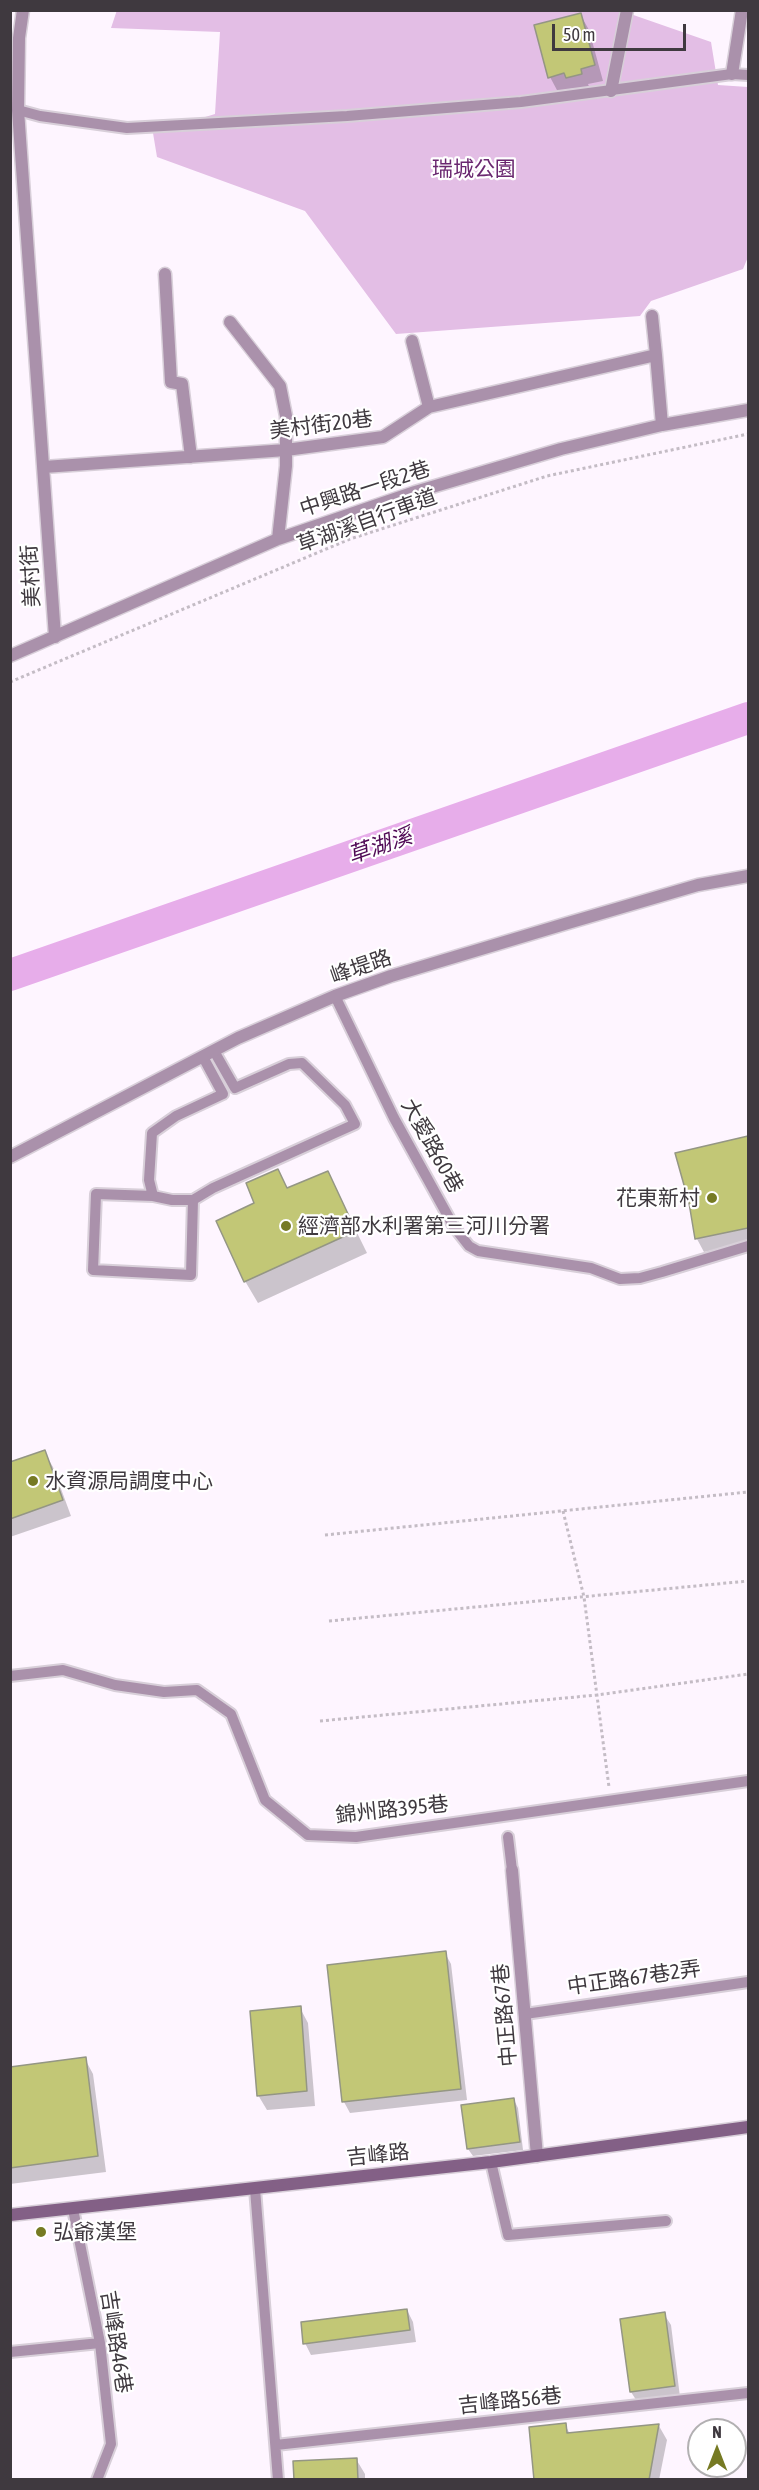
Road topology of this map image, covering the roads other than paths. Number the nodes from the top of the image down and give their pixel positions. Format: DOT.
graph roads {
  1 [pos="23,10"];
  2 [pos="627,10"];
  3 [pos="742,10"];
  4 [pos="732,74"];
  5 [pos="748,75"];
  6 [pos="611,91"];
  7 [pos="18,110"];
  8 [pos="16,139"];
  9 [pos="165,274"];
  10 [pos="652,316"];
  11 [pos="230,322"];
  12 [pos="411,341"];
  13 [pos="656,355"];
  14 [pos="429,407"];
  15 [pos="748,410"];
  16 [pos="662,425"];
  17 [pos="286,450"];
  18 [pos="191,457"];
  19 [pos="44,466"];
  20 [pos="278,539"];
  21 [pos="55,638"];
  22 [pos="10,656"];
  23 [pos="748,876"];
  24 [pos="334,996"];
  25 [pos="208,1054"];
  26 [pos="10,1157"];
  27 [pos="153,1196"];
  28 [pos="193,1200"];
  29 [pos="748,1246"];
  30 [pos="10,1676"];
  31 [pos="748,1781"];
  32 [pos="508,1837"];
  33 [pos="512,1870"];
  34 [pos="748,1982"];
  35 [pos="525,2014"];
  36 [pos="748,2127"];
  37 [pos="537,2156"];
  38 [pos="491,2162"];
  39 [pos="255,2188"];
  40 [pos="73,2209"];
  41 [pos="10,2215"];
  42 [pos="666,2221"];
  43 [pos="100,2343"];
  44 [pos="10,2352"];
  45 [pos="748,2393"];
  46 [pos="276,2445"];
  47 [pos="98,2480"];
  48 [pos="278,2480"];
  1 -- 7 [label="street, 美村街"];
  2 -- 6 [label="street"];
  3 -- 4 [label="street"];
  4 -- 5 [label="lane"];
  4 -- 6 [label="lane"];
  6 -- 7 [label="lane"];
  7 -- 8 [label="street, 美村街"];
  8 -- 19 [label="street, 美村街"];
  9 -- 18 [label="street"];
  10 -- 13 [label="street"];
  11 -- 17 [label="street"];
  12 -- 14 [label="street"];
  13 -- 14 [label="street, 美村街20巷"];
  13 -- 16 [label="street"];
  14 -- 17 [label="street, 美村街20巷"];
  15 -- 16 [label="street, 中興路一段2巷"];
  16 -- 20 [label="street, 中興路一段2巷"];
  17 -- 18 [label="street, 美村街20巷"];
  17 -- 20 [label="street"];
  18 -- 19 [label="street, 美村街20巷"];
  19 -- 21 [label="street, 美村街"];
  20 -- 21 [label="street, 中興路一段2巷"];
  21 -- 22 [label="street, 中興路一段2巷"];
  23 -- 24 [label="street, 峰堤路"];
  24 -- 25 [label="street, 峰堤路"];
  24 -- 29 [label="lane, 大愛路60巷"];
  25 -- 26 [label="street, 峰堤路"];
  25 -- 27 [label="lane"];
  25 -- 28 [label="lane"];
  27 -- 28 [label="lane"];
  27 -- 28 [label="lane"];
  30 -- 31 [label="lane, 錦州路395巷"];
  32 -- 33 [label="lane"];
  33 -- 35 [label="street, 中正路67巷"];
  34 -- 35 [label="lane, 中正路67巷2弄"];
  35 -- 37 [label="street, 中正路67巷"];
  36 -- 37 [label="street, 吉峰路"];
  37 -- 38 [label="street, 吉峰路"];
  38 -- 39 [label="street, 吉峰路"];
  38 -- 42 [label="lane"];
  39 -- 40 [label="street, 吉峰路"];
  39 -- 46 [label="lane"];
  40 -- 41 [label="street, 吉峰路"];
  40 -- 43 [label="lane, 吉峰路46巷"];
  43 -- 44 [label="lane"];
  43 -- 47 [label="lane, 吉峰路46巷"];
  45 -- 46 [label="lane, 吉峰路56巷"];
  46 -- 48 [label="lane"];
}
